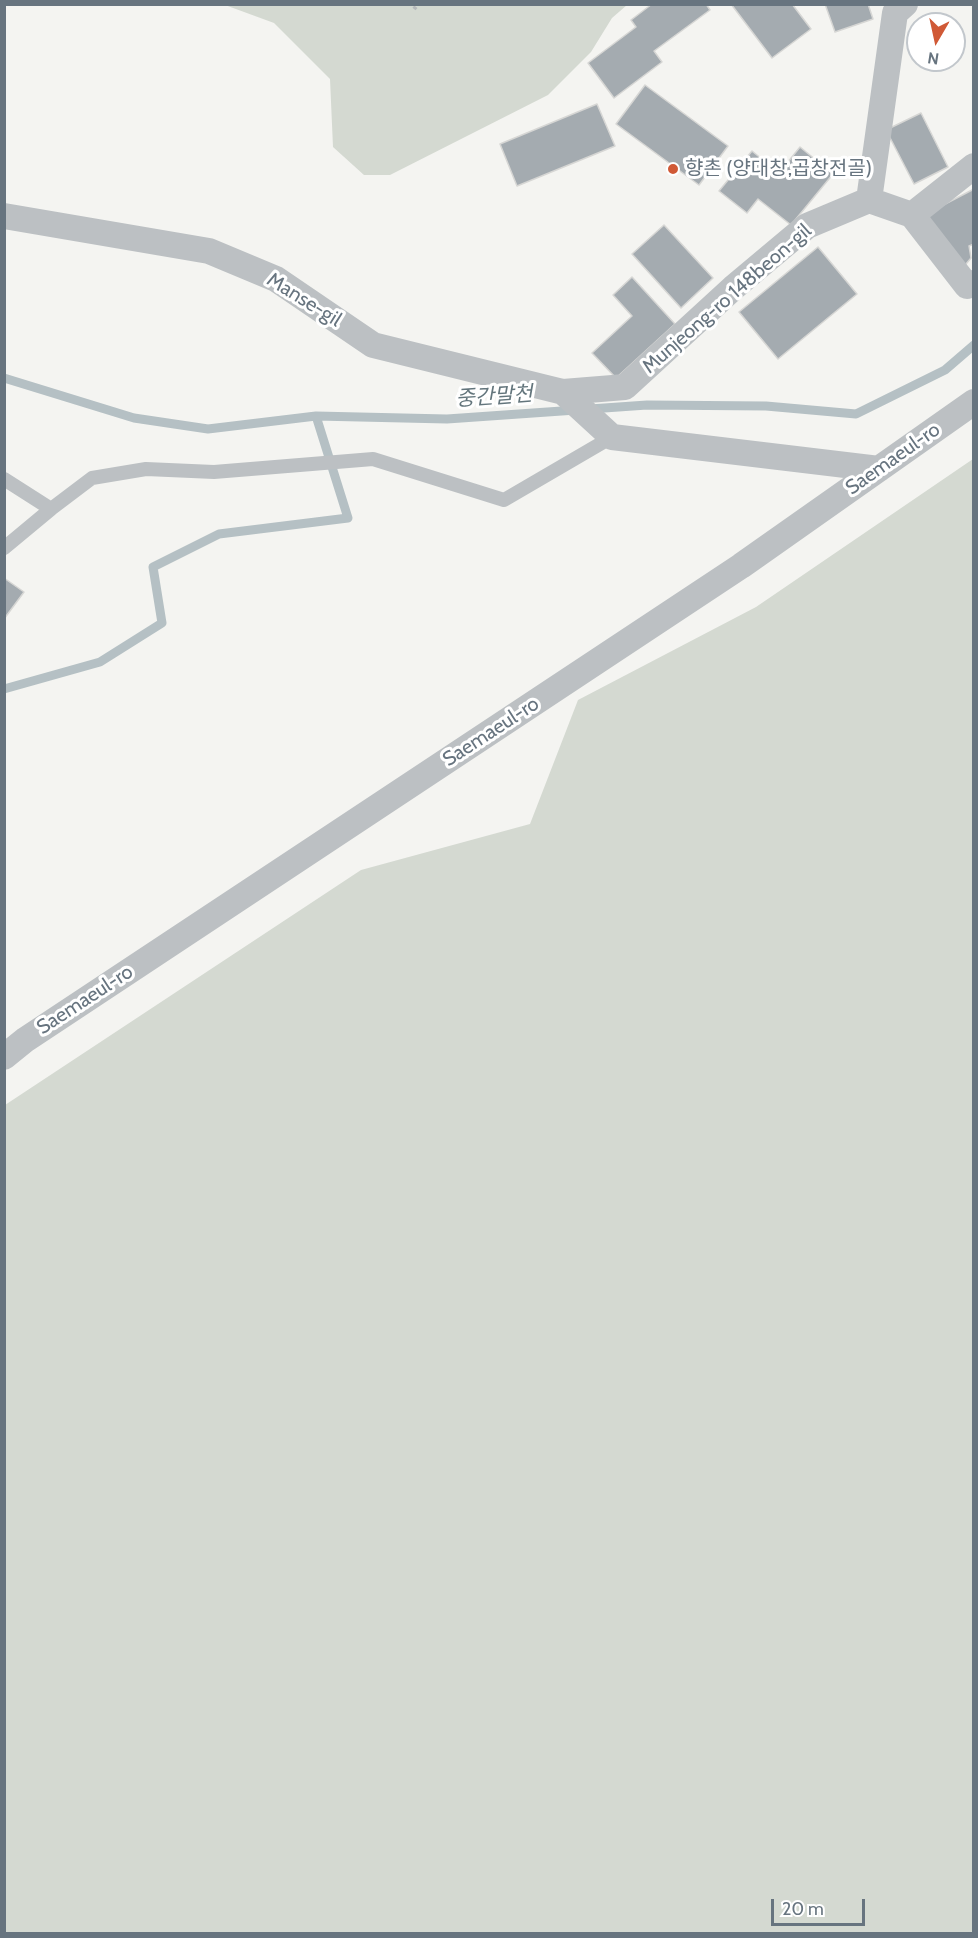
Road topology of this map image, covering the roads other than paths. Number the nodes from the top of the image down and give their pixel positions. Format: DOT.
graph roads {
  1 [pos="904,4"];
  2 [pos="974,166"];
  3 [pos="869,200"];
  4 [pos="912,215"];
  5 [pos="4,216"];
  6 [pos="974,283"];
  7 [pos="563,392"];
  8 [pos="974,402"];
  9 [pos="612,437"];
  10 [pos="879,469"];
  11 [pos="4,479"];
  12 [pos="51,508"];
  13 [pos="4,548"];
  14 [pos="4,1057"];
  1 -- 3 [label="street"];
  2 -- 4 [label="street"];
  3 -- 4 [label="street"];
  3 -- 7 [label="street, Munjeong-ro 148beon-gil"];
  4 -- 6 [label="street"];
  5 -- 7 [label="street, Manse-gil"];
  7 -- 9 [label="street"];
  8 -- 10 [label="street, Saemaeul-ro"];
  9 -- 10 [label="street"];
  9 -- 12 [label="lane"];
  10 -- 14 [label="street, Saemaeul-ro"];
  11 -- 12 [label="lane"];
  12 -- 13 [label="lane"];
}
